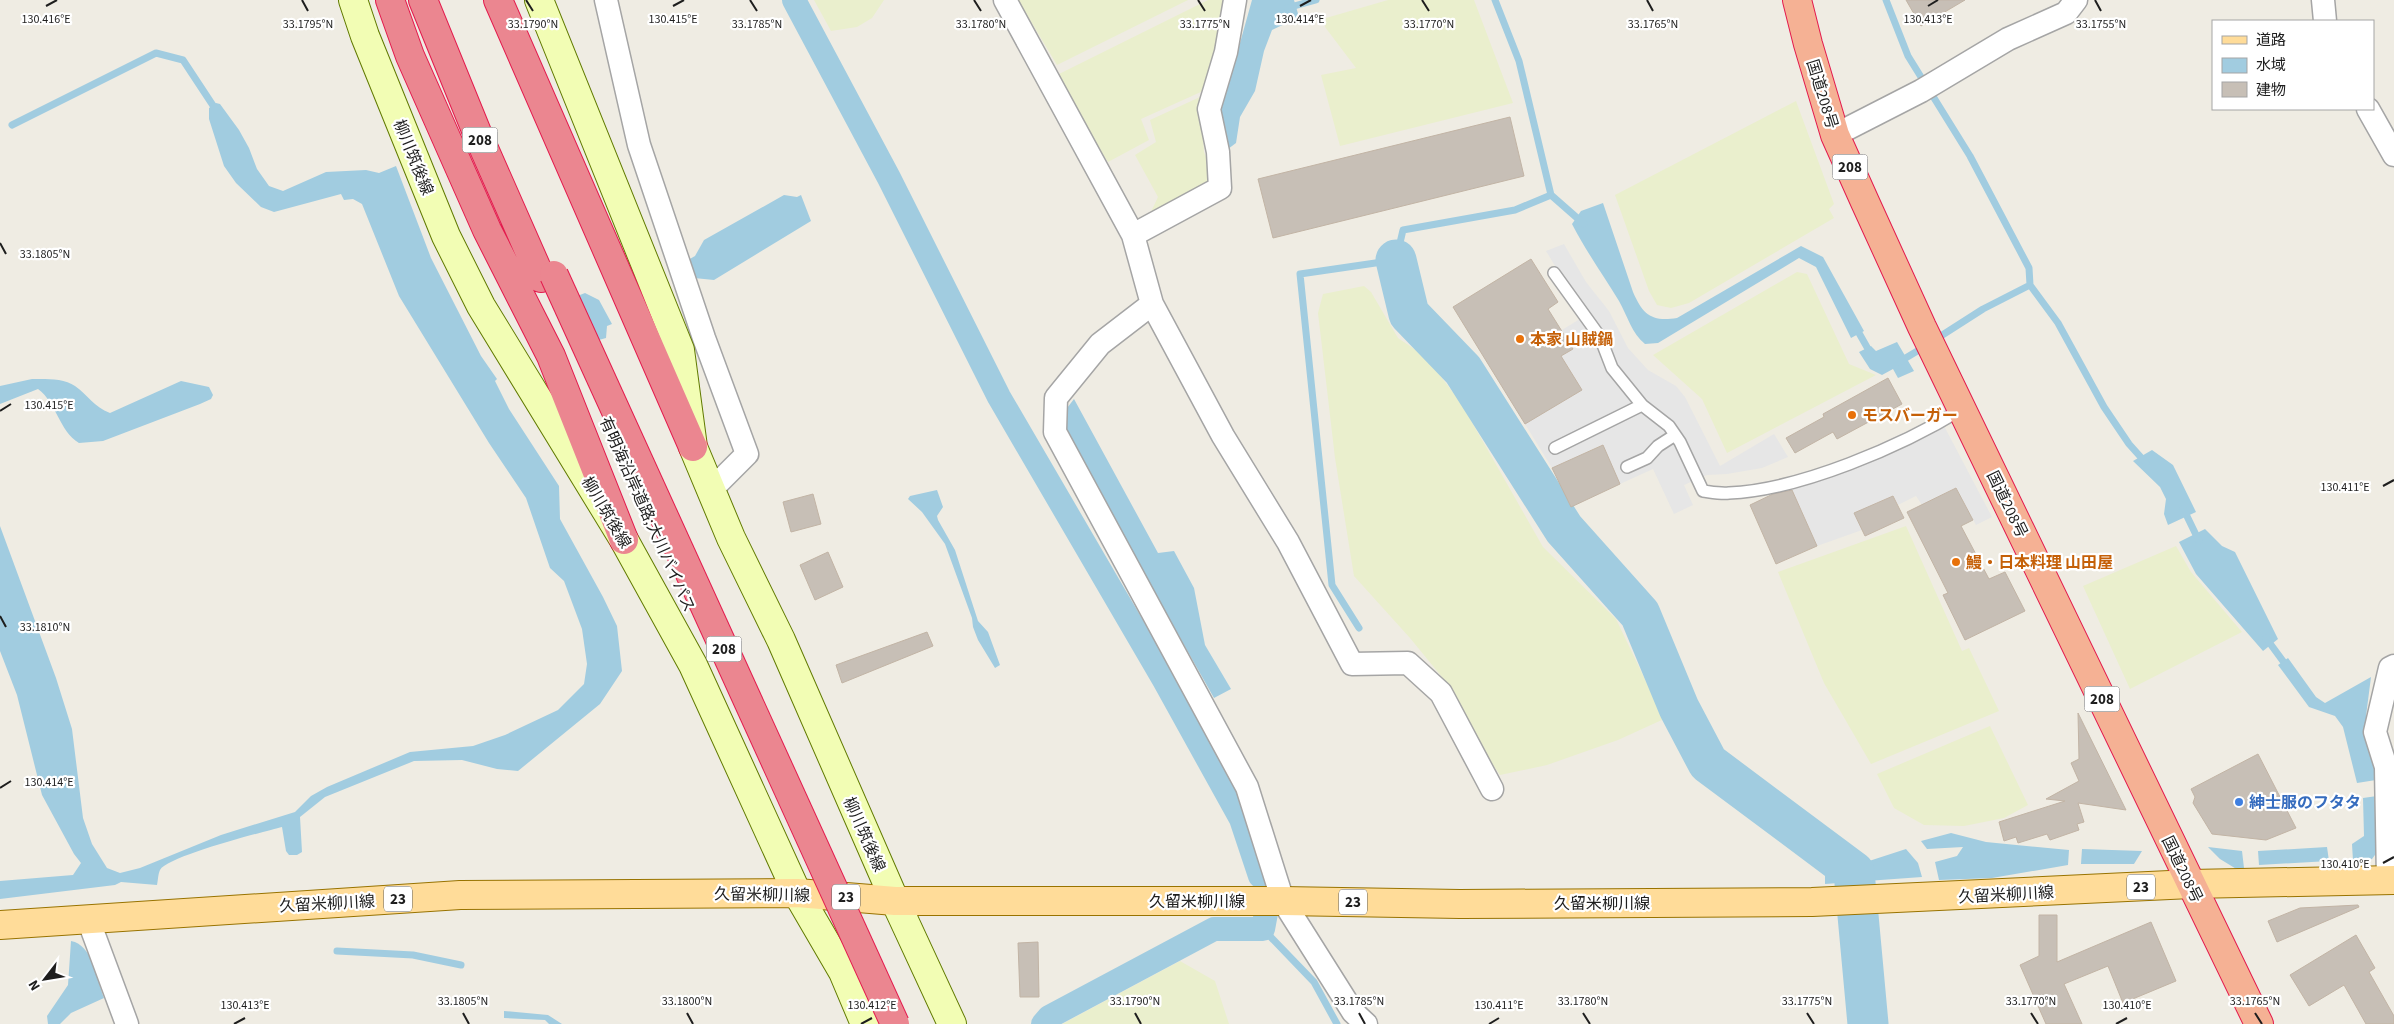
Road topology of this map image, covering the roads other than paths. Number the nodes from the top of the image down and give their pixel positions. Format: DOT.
graph roads {
  1 [pos="353,0"];
  2 [pos="390,0"];
  3 [pos="423,0"];
  4 [pos="438,0"];
  5 [pos="498,0"];
  6 [pos="539,0"];
  7 [pos="606,0"];
  8 [pos="1005,0"];
  9 [pos="1235,0"];
  10 [pos="1797,0"];
  11 [pos="2076,0"];
  12 [pos="2323,0"];
  13 [pos="2325,20"];
  14 [pos="2369,110"];
  15 [pos="1835,135"];
  16 [pos="2394,155"];
  17 [pos="1133,235"];
  18 [pos="1554,273"];
  19 [pos="547,276"];
  20 [pos="1152,304"];
  21 [pos="1642,405"];
  22 [pos="1962,409"];
  23 [pos="1675,434"];
  24 [pos="693,447"];
  25 [pos="1555,448"];
  26 [pos="1627,467"];
  27 [pos="711,490"];
  28 [pos="624,540"];
  29 [pos="2392,667"];
  30 [pos="1492,789"];
  31 [pos="2391,880"];
  32 [pos="2191,884"];
  33 [pos="797,893"];
  34 [pos="1283,901"];
  35 [pos="895,902"];
  36 [pos="88,918"];
  37 [pos="0,925"];
  38 [pos="127,1024"];
  39 [pos="865,1024"];
  40 [pos="881,1024"];
  41 [pos="894,1024"];
  42 [pos="952,1024"];
  43 [pos="1366,1024"];
  44 [pos="2259,1024"];
  1 -- 28 [label="main road, 柳川筑後線"];
  2 -- 28 [label="highway"];
  3 -- 19 [label="highway, 有明海沿岸道路;大川バイパス / 208"];
  4 -- 19 [label="highway, 有明海沿岸道路;大川バイパス / 208"];
  5 -- 24 [label="highway"];
  6 -- 24 [label="main road, 柳川筑後線"];
  7 -- 27 [label="street"];
  8 -- 17 [label="street"];
  9 -- 17 [label="street"];
  10 -- 15 [label="highway, 国道208号 / 208"];
  11 -- 15 [label="street"];
  12 -- 13 [label="street"];
  14 -- 16 [label="street"];
  15 -- 22 [label="highway, 国道208号 / 208"];
  17 -- 20 [label="street"];
  18 -- 21 [label="lane"];
  19 -- 40 [label="highway, 有明海沿岸道路;大川バイパス / 208"];
  19 -- 41 [label="highway, 有明海沿岸道路;大川バイパス / 208, bridge"];
  20 -- 30 [label="street"];
  20 -- 34 [label="street"];
  21 -- 23 [label="lane"];
  21 -- 25 [label="lane"];
  22 -- 23 [label="lane"];
  22 -- 32 [label="highway, 国道208号 / 208"];
  23 -- 26 [label="lane"];
  24 -- 27 [label="main road, 柳川筑後線"];
  27 -- 35 [label="main road, 柳川筑後線"];
  28 -- 33 [label="main road, 柳川筑後線"];
  29 -- 31 [label="street"];
  31 -- 32 [label="main road, 久留米柳川線 / 23"];
  32 -- 34 [label="main road, 久留米柳川線 / 23"];
  32 -- 44 [label="highway, 国道208号 / 208"];
  33 -- 35 [label="main road, 久留米柳川線 / 23"];
  33 -- 36 [label="main road, 久留米柳川線 / 23"];
  33 -- 39 [label="main road, 柳川筑後線"];
  34 -- 35 [label="main road, 久留米柳川線 / 23"];
  34 -- 43 [label="street"];
  35 -- 42 [label="main road, 柳川筑後線"];
  36 -- 37 [label="main road, 久留米柳川線 / 23"];
  36 -- 38 [label="street"];
}
